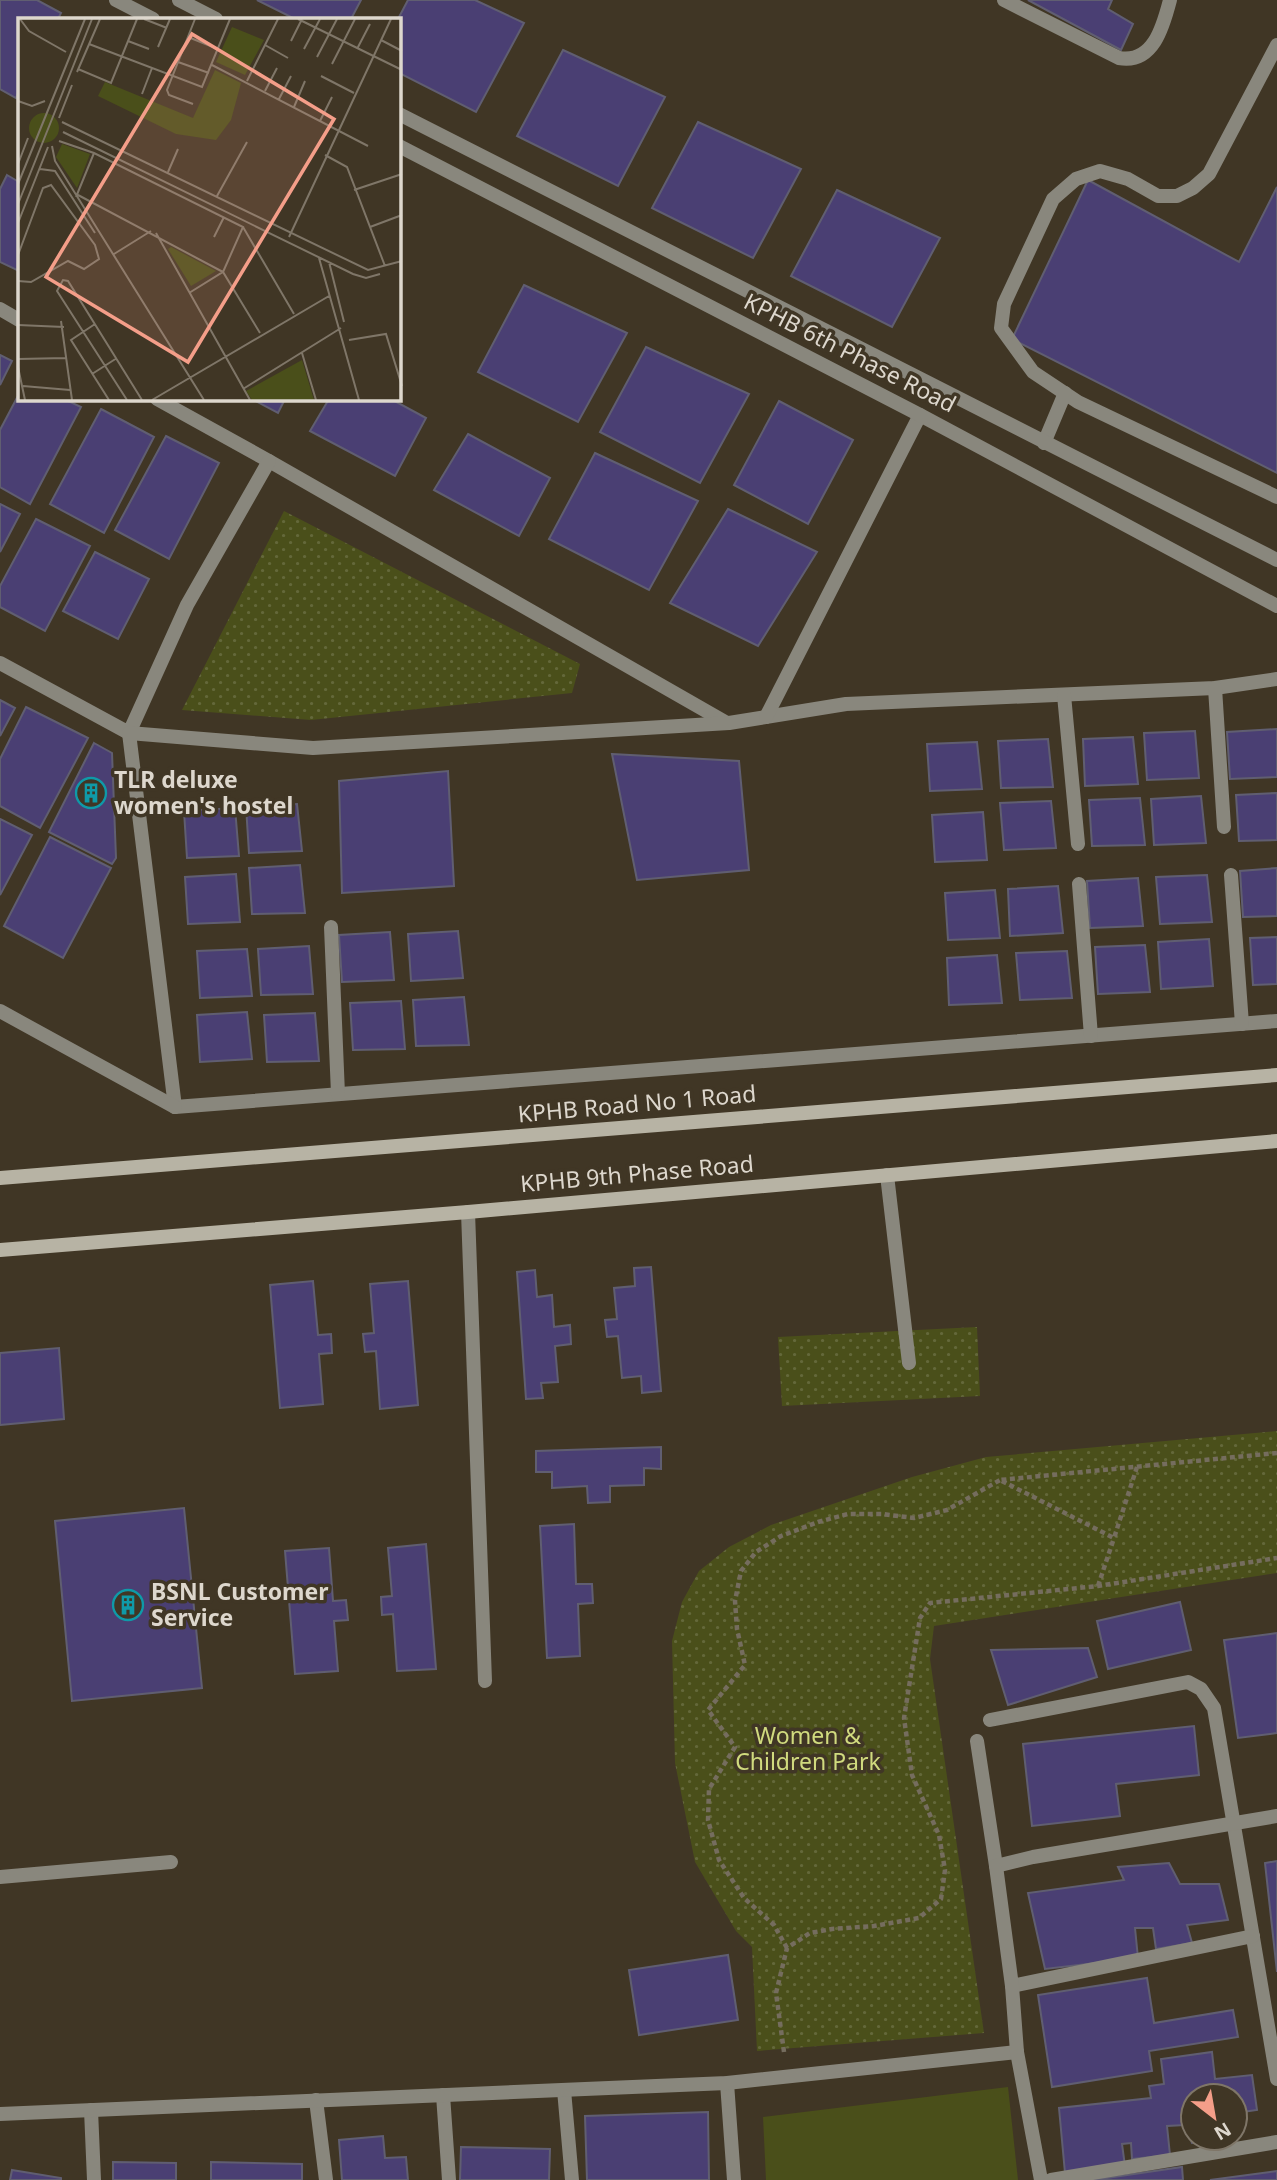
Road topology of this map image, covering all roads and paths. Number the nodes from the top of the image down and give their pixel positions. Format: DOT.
graph roads {
  1 [pos="116,0"];
  2 [pos="179,0"];
  3 [pos="1004,0"];
  4 [pos="1170,0"];
  5 [pos="151,18"];
  6 [pos="214,18"];
  7 [pos="1277,45"];
  8 [pos="401,115"];
  9 [pos="401,147"];
  10 [pos="0,309"];
  11 [pos="18,319"];
  12 [pos="1065,393"];
  13 [pos="161,401"];
  14 [pos="920,415"];
  15 [pos="1044,443"];
  16 [pos="269,461"];
  17 [pos="1277,497"];
  18 [pos="1277,560"];
  19 [pos="1277,606"];
  20 [pos="0,663"];
  21 [pos="1277,679"];
  22 [pos="1215,688"];
  23 [pos="1064,695"];
  24 [pos="766,717"];
  25 [pos="729,723"];
  26 [pos="129,733"];
  27 [pos="1224,827"];
  28 [pos="1078,844"];
  29 [pos="1231,875"];
  30 [pos="1079,884"];
  31 [pos="331,927"];
  32 [pos="0,1010"];
  33 [pos="1277,1021"];
  34 [pos="1242,1024"];
  35 [pos="1091,1035"];
  36 [pos="1277,1075"];
  37 [pos="338,1094"];
  38 [pos="175,1107"];
  39 [pos="1277,1141"];
  40 [pos="887,1175"];
  41 [pos="0,1178"];
  42 [pos="468,1212"];
  43 [pos="0,1250"];
  44 [pos="909,1363"];
  45 [pos="1277,1453"];
  46 [pos="1137,1467"];
  47 [pos="1000,1480"];
  48 [pos="1114,1538"];
  49 [pos="1277,1558"];
  50 [pos="1098,1586"];
  51 [pos="485,1681"];
  52 [pos="990,1720"];
  53 [pos="978,1741"];
  54 [pos="1277,1816"];
  55 [pos="1234,1823"];
  56 [pos="171,1862"];
  57 [pos="996,1866"];
  58 [pos="0,1877"];
  59 [pos="1253,1936"];
  60 [pos="787,1948"];
  61 [pos="1012,1986"];
  62 [pos="1017,2052"];
  63 [pos="786,2077"];
  64 [pos="1277,2079"];
  65 [pos="727,2083"];
  66 [pos="564,2090"];
  67 [pos="443,2095"];
  68 [pos="316,2101"];
  69 [pos="91,2110"];
  70 [pos="0,2114"];
  71 [pos="1277,2142"];
  72 [pos="94,2180"];
  73 [pos="326,2180"];
  74 [pos="449,2180"];
  75 [pos="572,2180"];
  76 [pos="734,2180"];
  77 [pos="1041,2180"];
  78 [pos="1051,2180"];
  1 -- 5 [label="street"];
  2 -- 6 [label="street"];
  3 -- 4 [label="street"];
  7 -- 12 [label="street"];
  8 -- 15 [label="street, KPHB 6th Phase Road"];
  9 -- 14 [label="street, KPHB 6th Phase Road"];
  10 -- 11 [label="street"];
  12 -- 15 [label="street"];
  12 -- 17 [label="street"];
  13 -- 16 [label="street"];
  14 -- 19 [label="street, KPHB 6th Phase Road"];
  14 -- 24 [label="street"];
  15 -- 18 [label="street, KPHB 6th Phase Road"];
  16 -- 25 [label="street"];
  16 -- 26 [label="street"];
  20 -- 26 [label="street"];
  21 -- 22 [label="street"];
  22 -- 23 [label="street"];
  22 -- 27 [label="street"];
  23 -- 24 [label="street"];
  23 -- 28 [label="street"];
  24 -- 25 [label="street"];
  25 -- 26 [label="street"];
  26 -- 38 [label="street"];
  29 -- 34 [label="street"];
  30 -- 35 [label="street"];
  31 -- 37 [label="street"];
  32 -- 38 [label="street"];
  33 -- 34 [label="street"];
  34 -- 35 [label="street"];
  35 -- 37 [label="street"];
  36 -- 41 [label="main road, KPHB Road No 1 Road"];
  37 -- 38 [label="street"];
  39 -- 40 [label="main road, KPHB 9th Phase Road"];
  40 -- 42 [label="main road, KPHB 9th Phase Road"];
  40 -- 44 [label="street"];
  42 -- 43 [label="main road, KPHB 9th Phase Road"];
  42 -- 51 [label="street"];
  45 -- 46 [label="path"];
  46 -- 47 [label="path"];
  46 -- 48 [label="path"];
  47 -- 48 [label="path"];
  47 -- 60 [label="path"];
  48 -- 50 [label="path"];
  49 -- 50 [label="path"];
  50 -- 60 [label="path"];
  52 -- 55 [label="street"];
  53 -- 57 [label="street"];
  54 -- 55 [label="street"];
  55 -- 57 [label="street"];
  55 -- 59 [label="street"];
  56 -- 58 [label="street"];
  57 -- 61 [label="street"];
  59 -- 61 [label="street"];
  59 -- 64 [label="street"];
  60 -- 63 [label="path"];
  61 -- 62 [label="street"];
  62 -- 63 [label="street"];
  62 -- 77 [label="street"];
  63 -- 65 [label="street"];
  65 -- 66 [label="street"];
  65 -- 76 [label="street"];
  66 -- 67 [label="street"];
  66 -- 75 [label="street"];
  67 -- 68 [label="street"];
  67 -- 74 [label="street"];
  68 -- 69 [label="street"];
  68 -- 73 [label="street"];
  69 -- 70 [label="street"];
  69 -- 72 [label="street"];
  71 -- 78 [label="street"];
}
